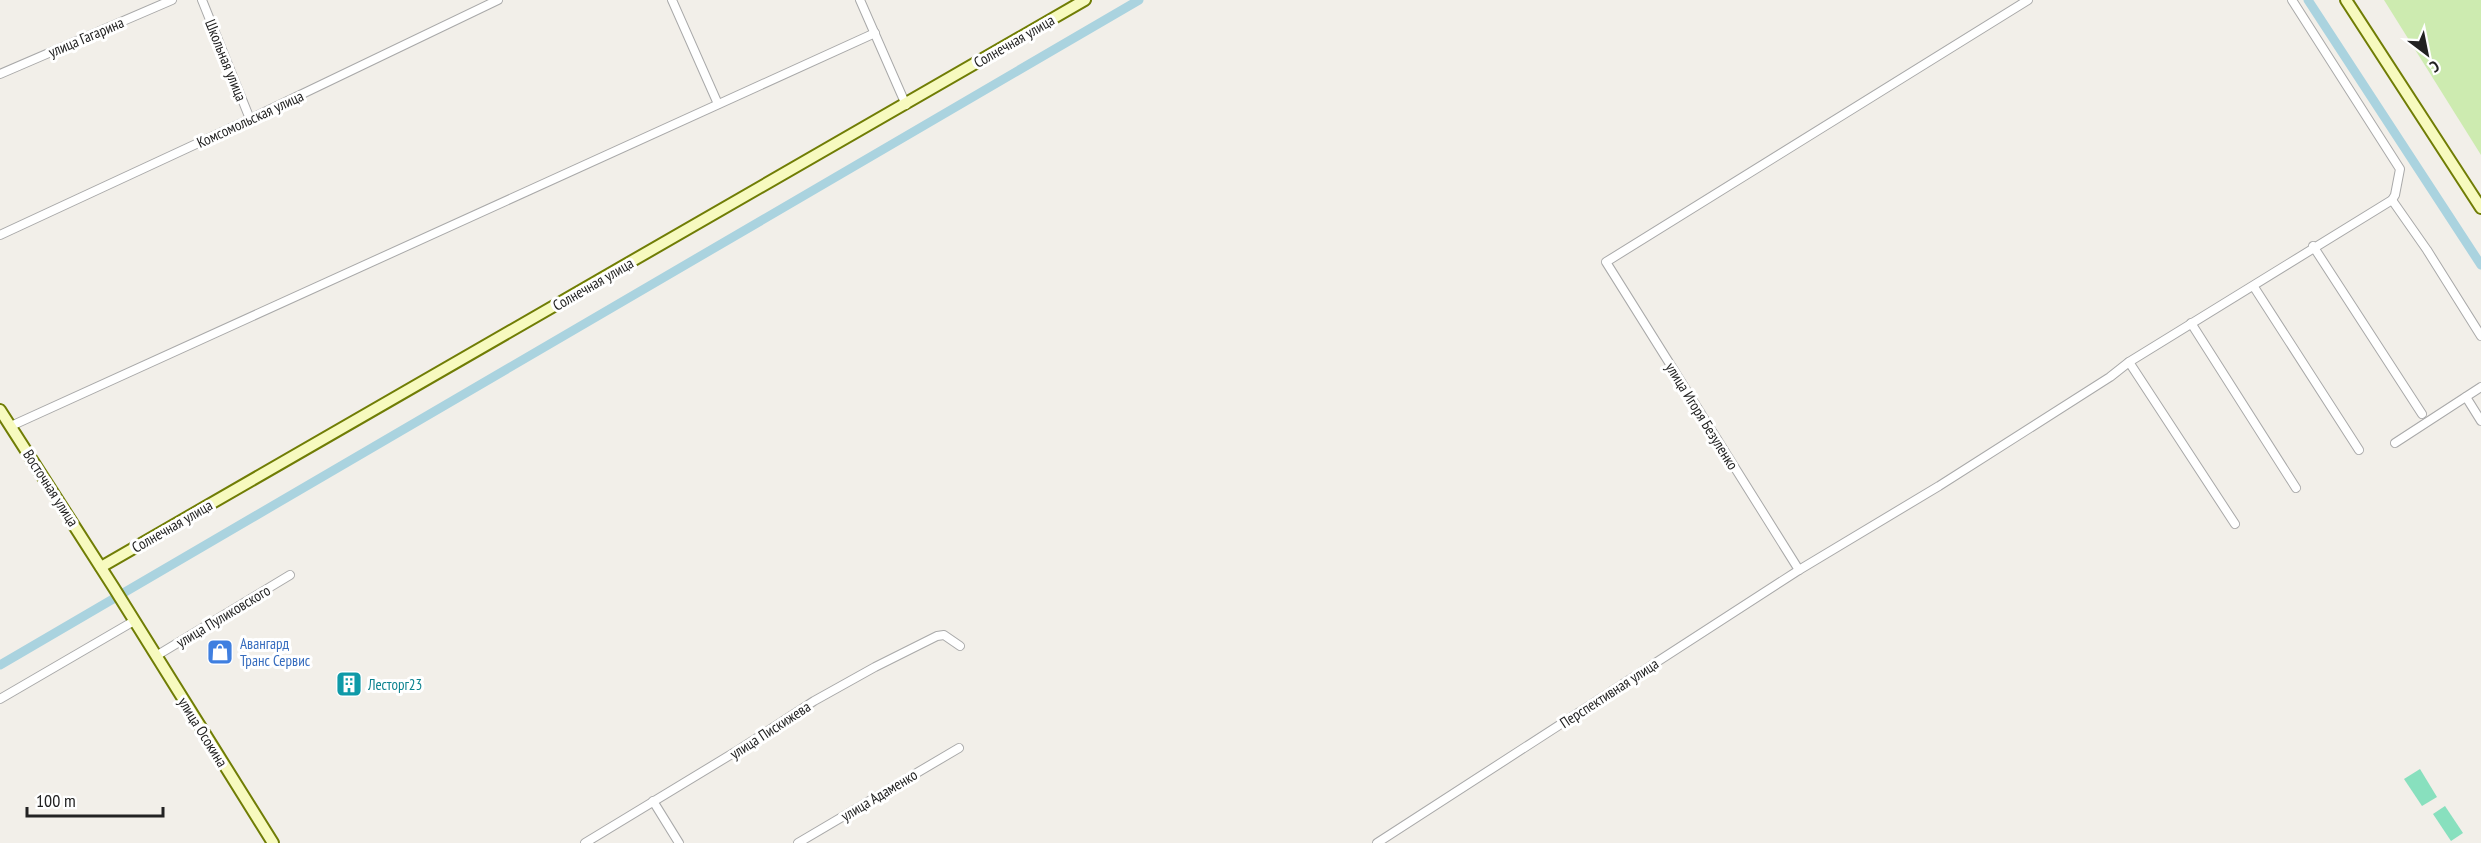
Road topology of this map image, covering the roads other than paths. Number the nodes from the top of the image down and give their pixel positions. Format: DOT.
graph roads {
  1 [pos="172,0"];
  2 [pos="202,0"];
  3 [pos="498,0"];
  4 [pos="672,0"];
  5 [pos="860,0"];
  6 [pos="1085,0"];
  7 [pos="2028,0"];
  8 [pos="2292,0"];
  9 [pos="2346,0"];
  10 [pos="875,33"];
  11 [pos="0,74"];
  12 [pos="718,104"];
  13 [pos="906,105"];
  14 [pos="250,119"];
  15 [pos="2392,200"];
  16 [pos="2481,208"];
  17 [pos="0,235"];
  18 [pos="2313,246"];
  19 [pos="2254,287"];
  20 [pos="2191,323"];
  21 [pos="2481,336"];
  22 [pos="2129,362"];
  23 [pos="2481,387"];
  24 [pos="2466,397"];
  25 [pos="0,410"];
  26 [pos="2422,414"];
  27 [pos="2481,421"];
  28 [pos="11,426"];
  29 [pos="2395,443"];
  30 [pos="2360,450"];
  31 [pos="2296,488"];
  32 [pos="2235,524"];
  33 [pos="101,567"];
  34 [pos="1798,570"];
  35 [pos="290,575"];
  36 [pos="114,588"];
  37 [pos="134,621"];
  38 [pos="960,646"];
  39 [pos="156,656"];
  40 [pos="0,699"];
  41 [pos="959,748"];
  42 [pos="653,801"];
  43 [pos="273,843"];
  44 [pos="585,843"];
  45 [pos="679,843"];
  46 [pos="798,843"];
  47 [pos="1377,843"];
  1 -- 11 [label="street, улица Гагарина"];
  2 -- 14 [label="street, Школьная улица"];
  3 -- 14 [label="street, Комсомольская улица"];
  4 -- 12 [label="street"];
  5 -- 10 [label="street"];
  6 -- 13 [label="main road, Солнечная улица"];
  7 -- 34 [label="street, улица Игоря Безуленко"];
  8 -- 15 [label="street"];
  9 -- 16 [label="main road"];
  10 -- 12 [label="street"];
  10 -- 13 [label="street"];
  12 -- 28 [label="street"];
  13 -- 33 [label="main road, Солнечная улица"];
  14 -- 17 [label="street, Комсомольская улица"];
  15 -- 18 [label="street, Перспективная улица"];
  15 -- 21 [label="street"];
  18 -- 19 [label="street, Перспективная улица"];
  18 -- 26 [label="street"];
  19 -- 20 [label="street, Перспективная улица"];
  19 -- 30 [label="street"];
  20 -- 22 [label="street, Перспективная улица"];
  20 -- 31 [label="street"];
  22 -- 32 [label="street"];
  22 -- 34 [label="street, Перспективная улица"];
  23 -- 24 [label="street"];
  24 -- 27 [label="street"];
  24 -- 29 [label="street"];
  25 -- 28 [label="main road, Восточная улица"];
  28 -- 33 [label="main road, Восточная улица"];
  33 -- 36 [label="main road, Восточная улица"];
  34 -- 47 [label="street, Перспективная улица"];
  35 -- 39 [label="street, улица Пуликовского"];
  36 -- 37 [label="main road, улица Осокина"];
  37 -- 39 [label="main road, улица Осокина"];
  37 -- 40 [label="street"];
  38 -- 42 [label="street, улица Пискижева"];
  39 -- 43 [label="main road, улица Осокина"];
  41 -- 46 [label="street, улица Адаменко"];
  42 -- 44 [label="street, улица Пискижева"];
  42 -- 45 [label="street"];
}
